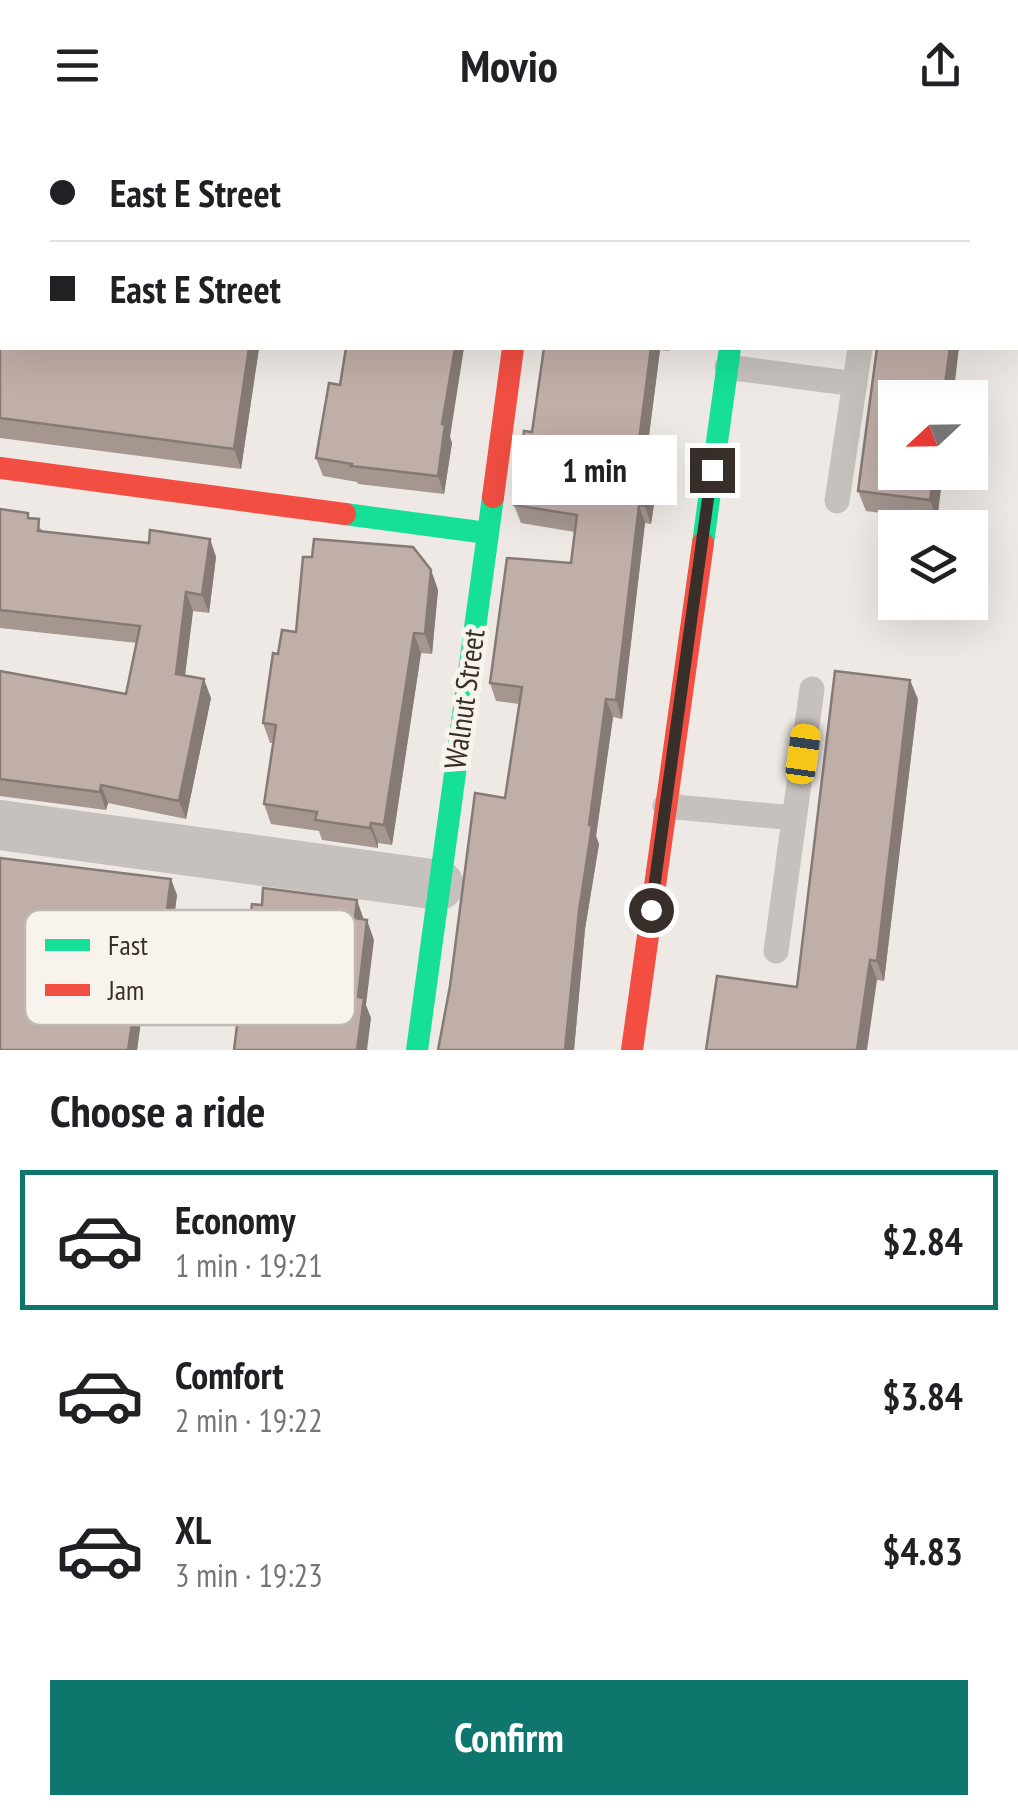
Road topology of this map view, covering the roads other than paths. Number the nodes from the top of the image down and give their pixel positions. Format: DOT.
graph roads {
  1 [pos="513,350"];
  2 [pos="860,350"];
  3 [pos="729,357"];
  4 [pos="855,384"];
  5 [pos="0,468"];
  6 [pos="837,501"];
  7 [pos="488,533"];
  8 [pos="812,689"];
  9 [pos="665,806"];
  10 [pos="794,818"];
  11 [pos="0,825"];
  12 [pos="439,885"];
  13 [pos="776,952"];
  14 [pos="416,1050"];
  15 [pos="632,1050"];
  1 -- 7 [label="street, Walnut Street"];
  2 -- 4 [label="lane"];
  3 -- 4 [label="lane"];
  3 -- 9 [label="street"];
  4 -- 6 [label="lane"];
  5 -- 7 [label="street"];
  7 -- 12 [label="street, Walnut Street"];
  8 -- 10 [label="lane"];
  9 -- 10 [label="lane"];
  9 -- 15 [label="street"];
  10 -- 13 [label="lane"];
  11 -- 12 [label="street"];
  12 -- 14 [label="street, Walnut Street"];
}
